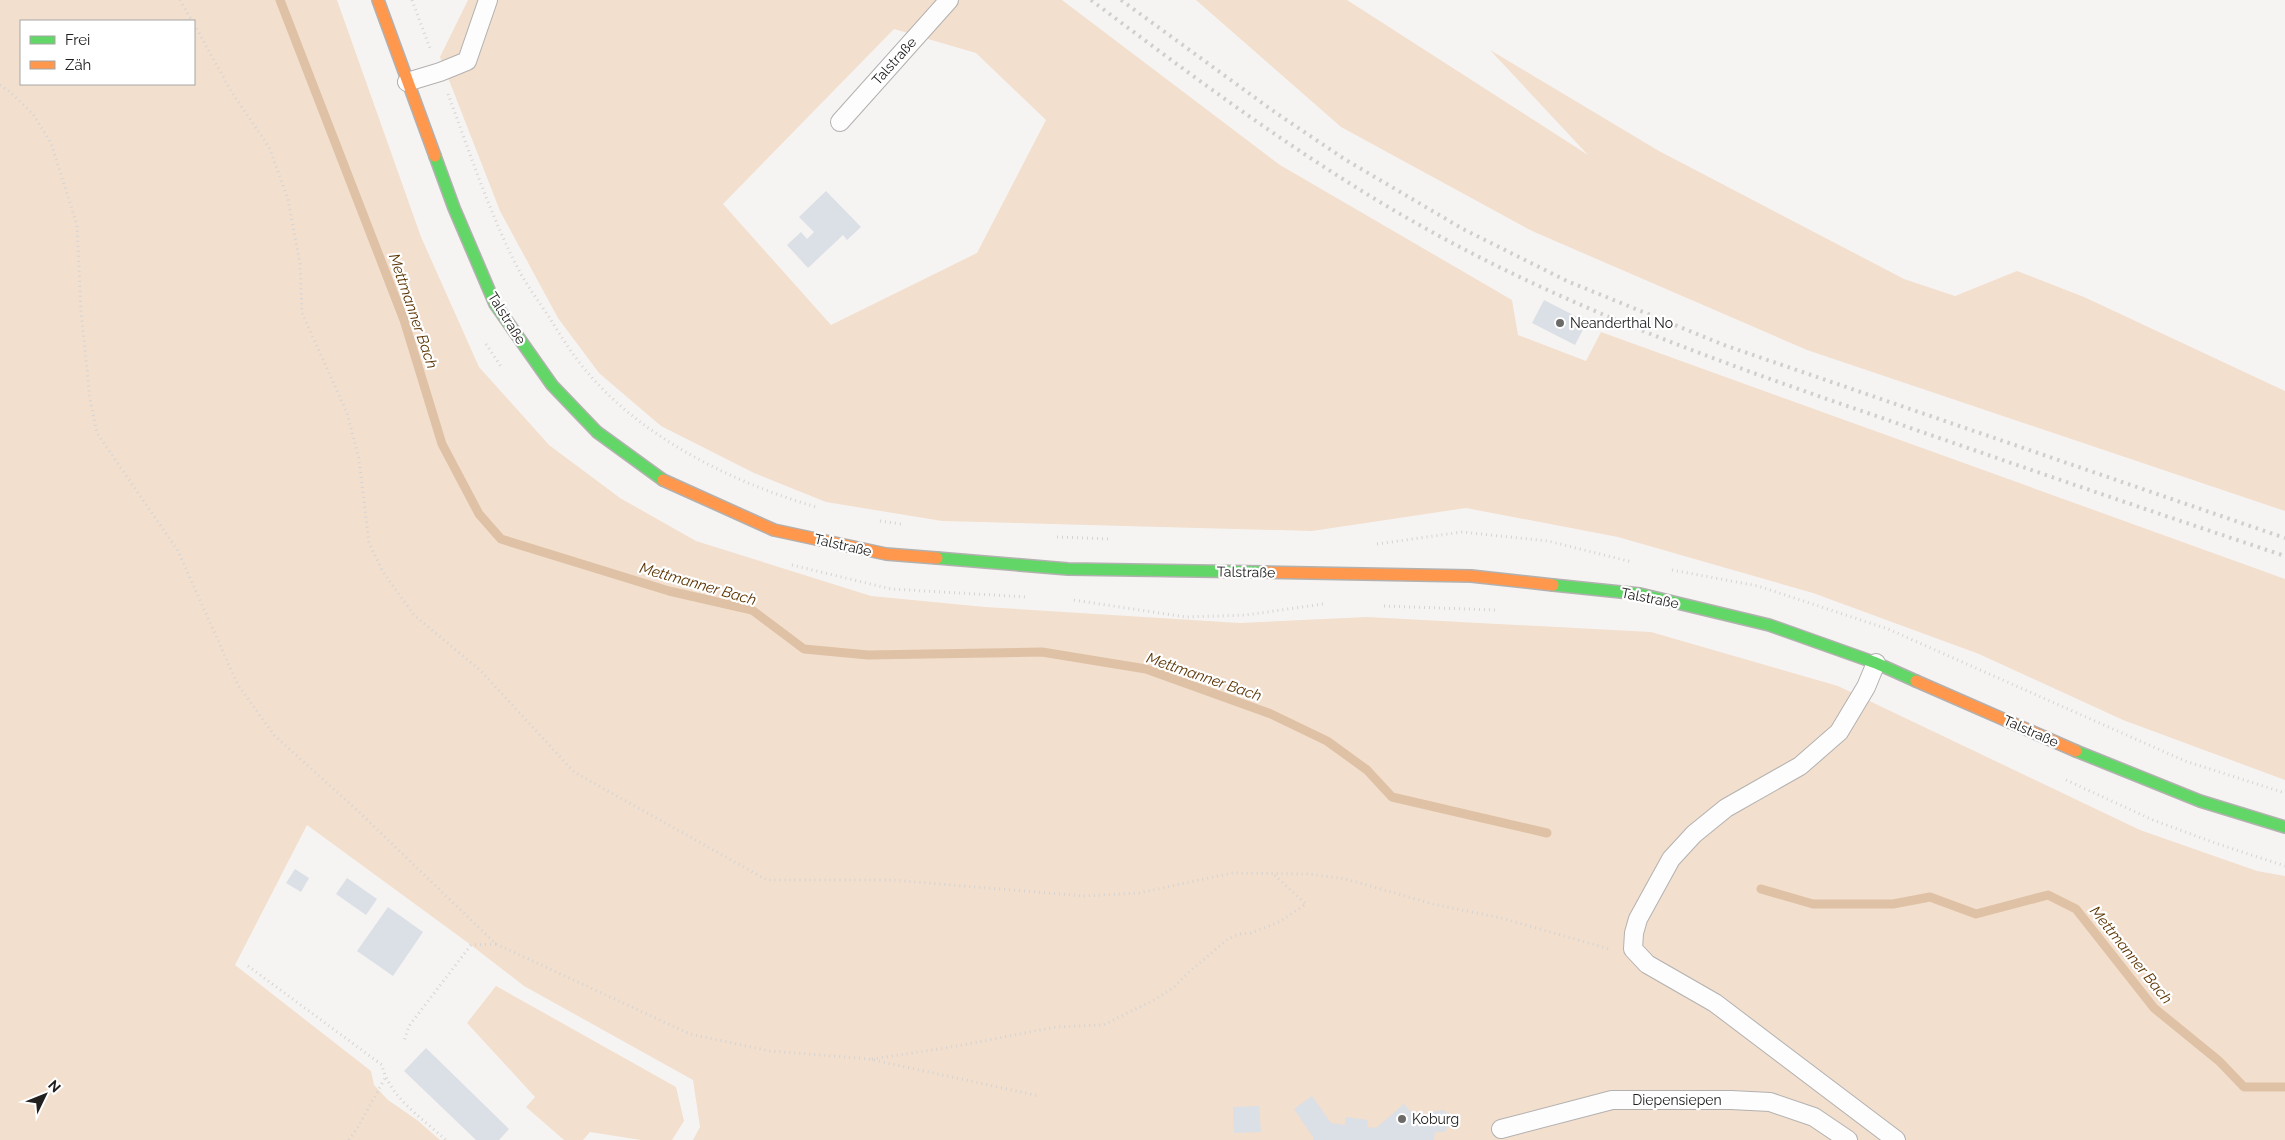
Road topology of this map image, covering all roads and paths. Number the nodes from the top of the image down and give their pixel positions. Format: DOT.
graph roads {
  1 [pos="180,0"];
  2 [pos="378,0"];
  3 [pos="412,0"];
  4 [pos="488,0"];
  5 [pos="948,0"];
  6 [pos="191,20"];
  7 [pos="195,27"];
  8 [pos="440,72"];
  9 [pos="407,82"];
  10 [pos="0,85"];
  11 [pos="840,122"];
  12 [pos="825,510"];
  13 [pos="872,520"];
  14 [pos="910,526"];
  15 [pos="1047,537"];
  16 [pos="1116,539"];
  17 [pos="1376,544"];
  18 [pos="1634,563"];
  19 [pos="1662,568"];
  20 [pos="1876,663"];
  21 [pos="2285,794"];
  22 [pos="2285,827"];
  23 [pos="1272,873"];
  24 [pos="496,944"];
  25 [pos="1634,949"];
  26 [pos="248,966"];
  27 [pos="404,1041"];
  28 [pos="869,1059"];
  29 [pos="385,1078"];
  30 [pos="1039,1096"];
  31 [pos="1501,1129"];
  32 [pos="349,1140"];
  33 [pos="446,1140"];
  34 [pos="1848,1140"];
  35 [pos="1896,1140"];
  1 -- 6 [label="path"];
  2 -- 9 [label="main road, Talstraße"];
  3 -- 8 [label="path"];
  4 -- 8 [label="lane"];
  5 -- 11 [label="lane, Talstraße"];
  7 -- 23 [label="path"];
  8 -- 9 [label="lane"];
  8 -- 12 [label="path"];
  9 -- 20 [label="main road, Talstraße"];
  10 -- 24 [label="path"];
  13 -- 14 [label="path"];
  15 -- 16 [label="path"];
  17 -- 18 [label="path"];
  19 -- 21 [label="path"];
  20 -- 22 [label="main road, Talstraße"];
  20 -- 25 [label="lane"];
  23 -- 25 [label="path"];
  23 -- 28 [label="path"];
  24 -- 27 [label="path"];
  24 -- 28 [label="path"];
  25 -- 35 [label="lane"];
  26 -- 29 [label="path"];
  28 -- 30 [label="path"];
  29 -- 32 [label="path"];
  29 -- 33 [label="path"];
  31 -- 34 [label="lane, Diepensiepen"];
}
